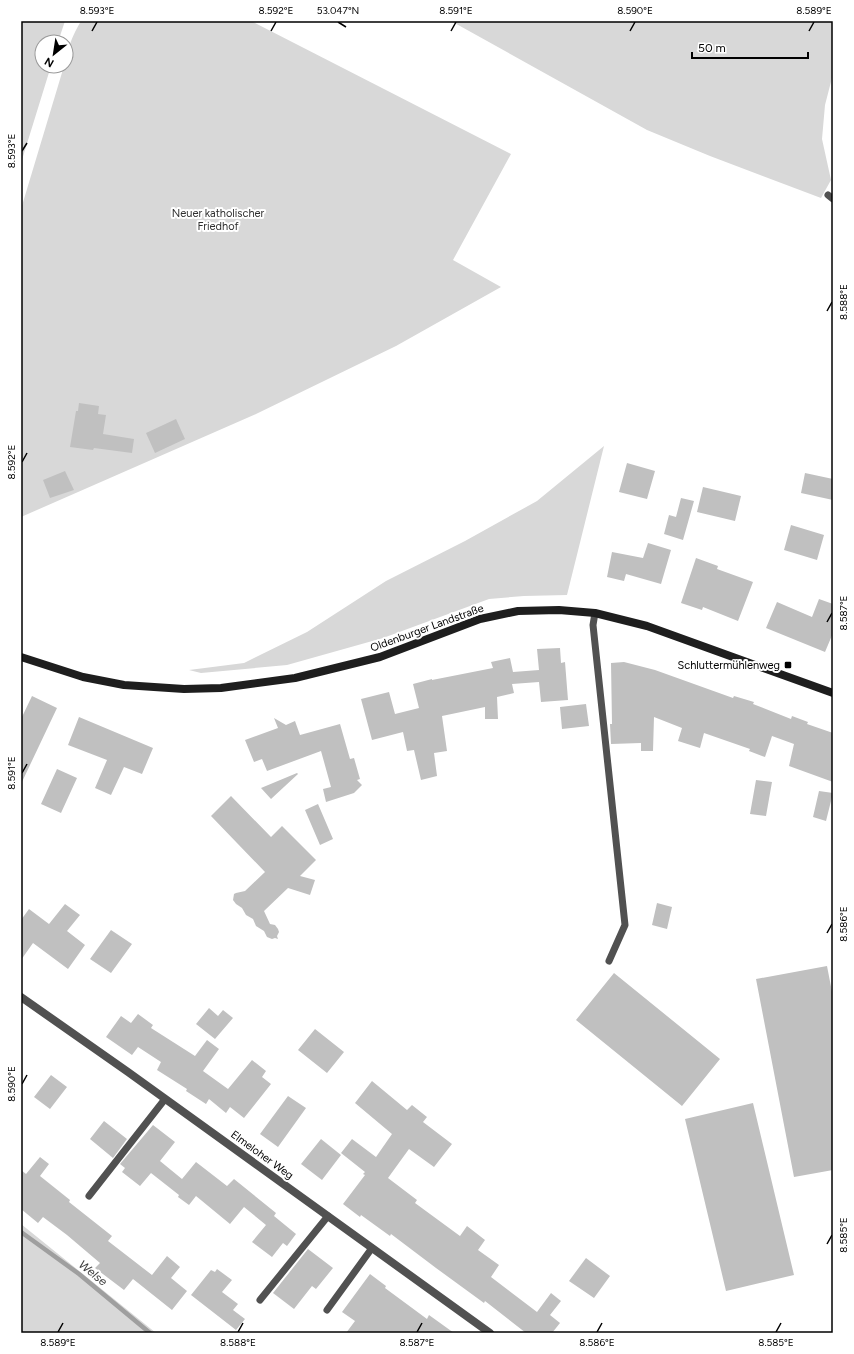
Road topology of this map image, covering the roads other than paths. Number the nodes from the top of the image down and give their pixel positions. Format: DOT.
graph roads {
  1 [pos="595,613"];
  2 [pos="21,657"];
  3 [pos="833,692"];
  4 [pos="609,961"];
  5 [pos="21,997"];
  6 [pos="165,1099"];
  7 [pos="89,1196"];
  8 [pos="328,1216"];
  9 [pos="372,1248"];
  10 [pos="260,1300"];
  11 [pos="327,1310"];
  12 [pos="490,1333"];
  1 -- 2 [label="main road, Oldenburger Landstraße"];
  1 -- 3 [label="main road, Oldenburger Landstraße"];
  1 -- 4 [label="lane"];
  5 -- 6 [label="street, Elmeloher Weg"];
  6 -- 7 [label="lane"];
  6 -- 8 [label="street, Elmeloher Weg"];
  8 -- 9 [label="street, Elmeloher Weg"];
  8 -- 10 [label="lane"];
  9 -- 11 [label="lane"];
  9 -- 12 [label="street, Elmeloher Weg"];
}
